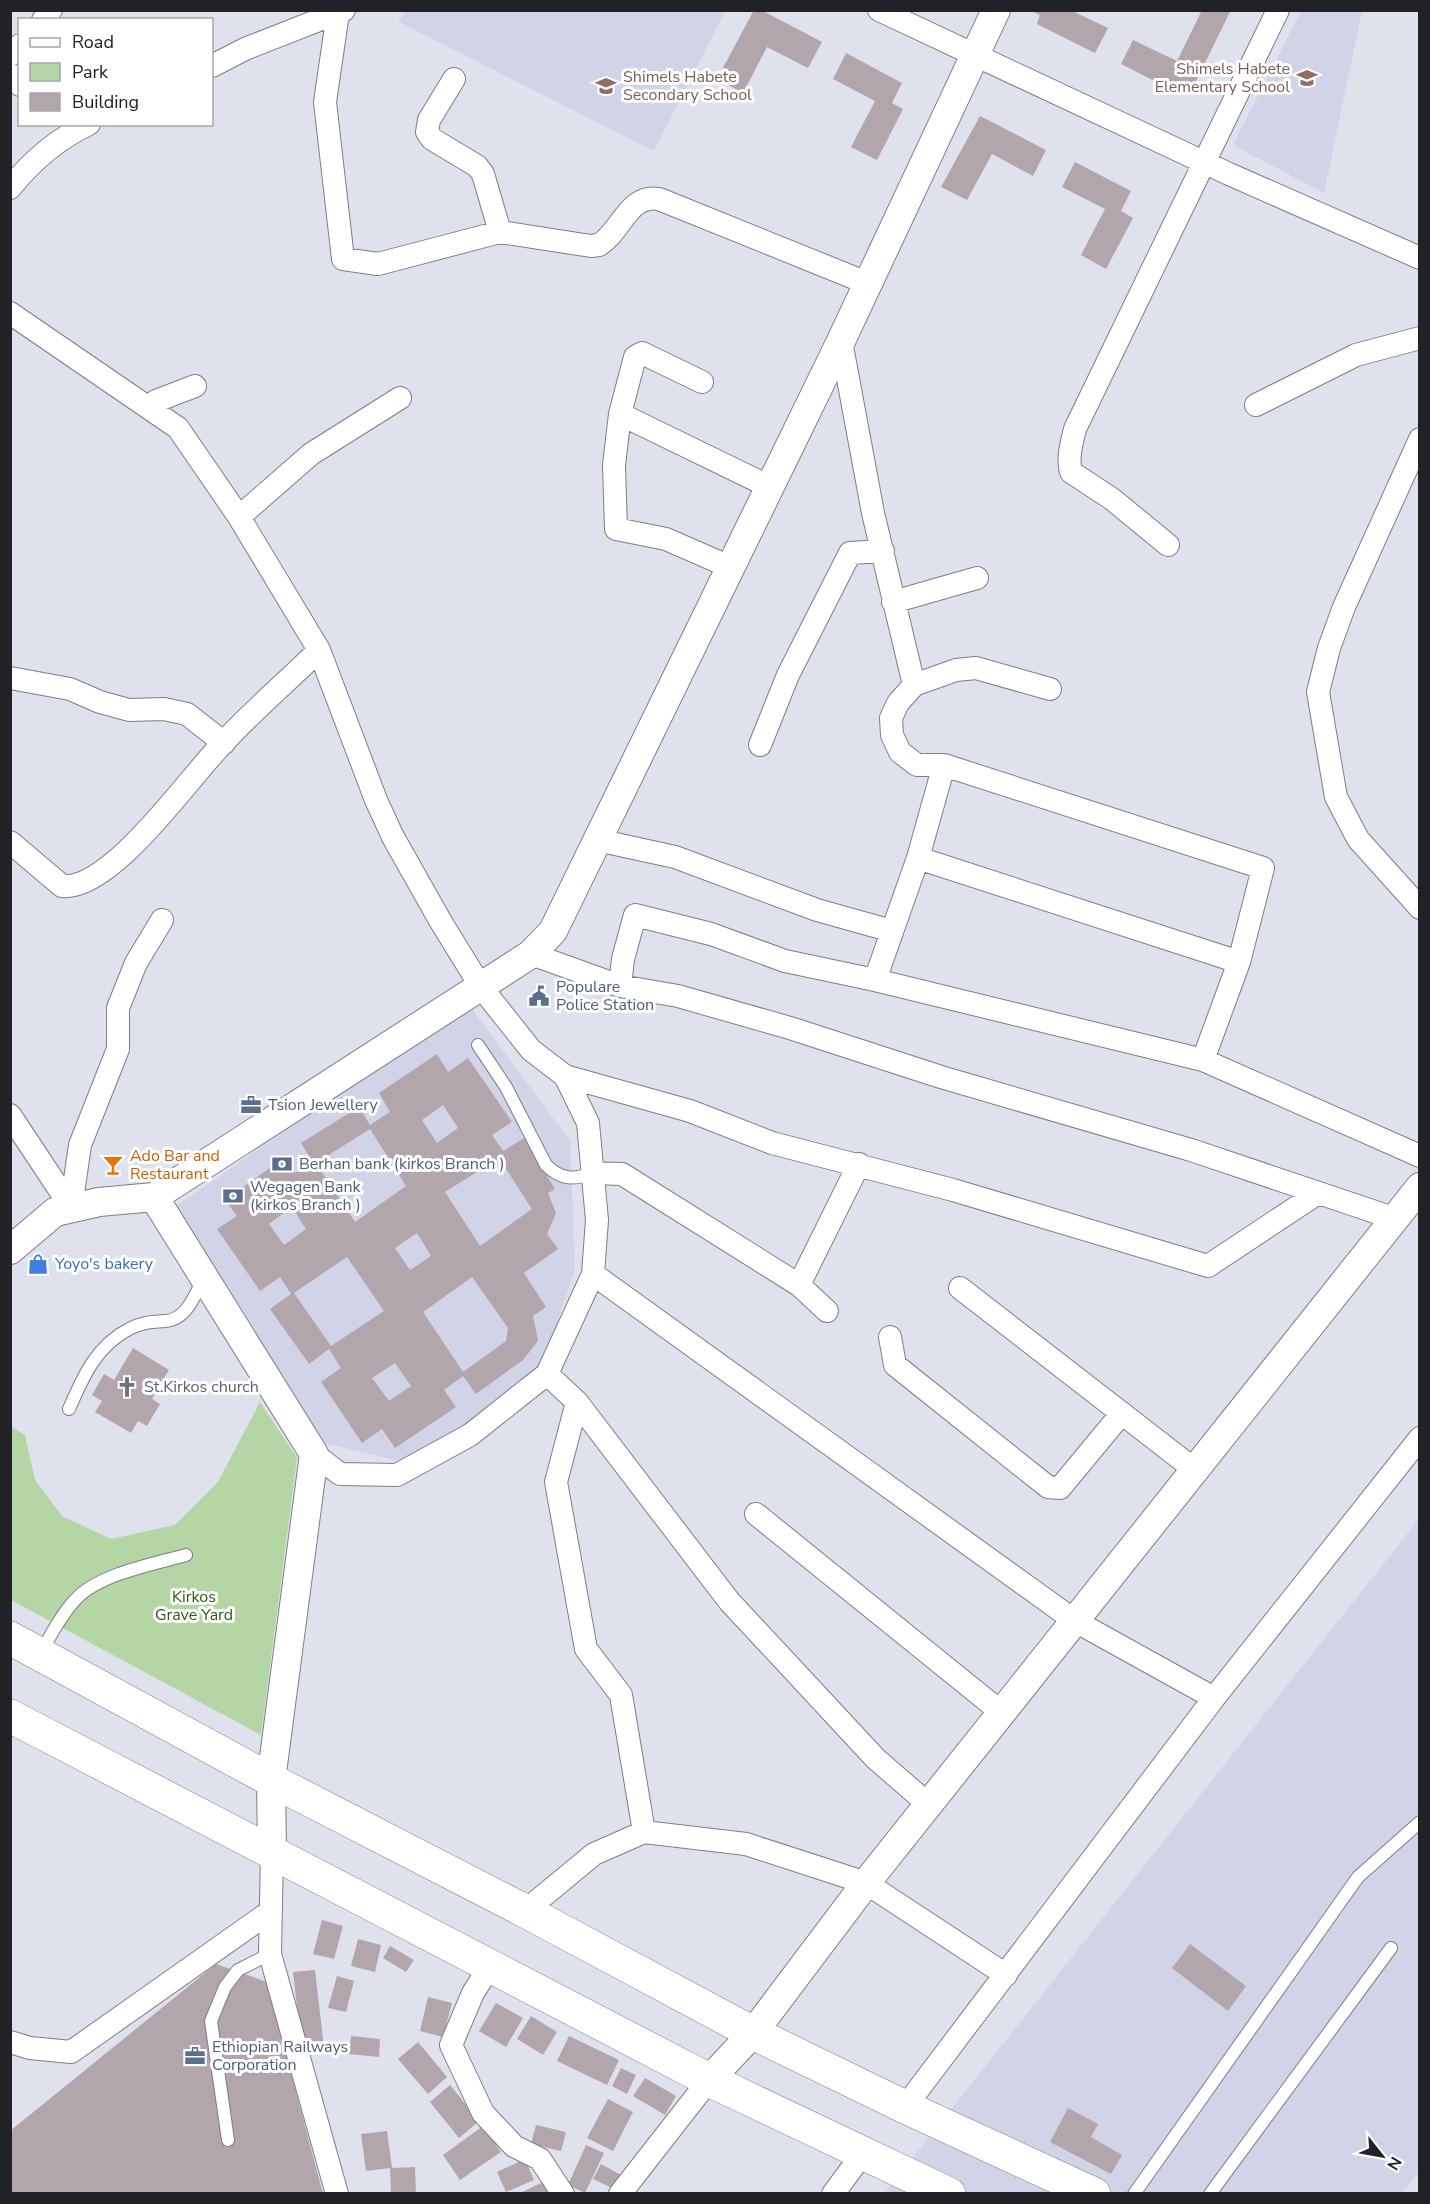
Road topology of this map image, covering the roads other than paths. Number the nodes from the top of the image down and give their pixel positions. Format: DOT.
graph roads {
  1 [pos="879,10"];
  2 [pos="996,10"];
  3 [pos="1278,10"];
  4 [pos="341,12"];
  5 [pos="974,56"];
  6 [pos="213,65"];
  7 [pos="454,79"];
  8 [pos="74,127"];
  9 [pos="1204,162"];
  10 [pos="10,188"];
  11 [pos="500,232"];
  12 [pos="1419,258"];
  13 [pos="867,283"];
  14 [pos="10,313"];
  15 [pos="1419,338"];
  16 [pos="841,341"];
  17 [pos="702,382"];
  18 [pos="195,386"];
  19 [pos="400,398"];
  20 [pos="1256,405"];
  21 [pos="151,410"];
  22 [pos="620,414"];
  23 [pos="1419,440"];
  24 [pos="770,487"];
  25 [pos="239,517"];
  26 [pos="1168,545"];
  27 [pos="883,551"];
  28 [pos="730,567"];
  29 [pos="977,578"];
  30 [pos="893,602"];
  31 [pos="320,650"];
  32 [pos="10,678"];
  33 [pos="914,685"];
  34 [pos="1050,689"];
  35 [pos="224,742"];
  36 [pos="760,745"];
  37 [pos="944,765"];
  38 [pos="597,840"];
  39 [pos="10,842"];
  40 [pos="918,858"];
  41 [pos="1419,908"];
  42 [pos="162,920"];
  43 [pos="892,931"];
  44 [pos="531,954"];
  45 [pos="1239,962"];
  46 [pos="875,980"];
  47 [pos="620,986"];
  48 [pos="481,987"];
  49 [pos="478,1045"];
  50 [pos="1203,1060"];
  51 [pos="564,1076"];
  52 [pos="10,1115"];
  53 [pos="1419,1156"];
  54 [pos="859,1164"];
  55 [pos="593,1173"];
  56 [pos="1419,1187"];
  57 [pos="1318,1192"];
  58 [pos="154,1197"];
  59 [pos="71,1207"];
  60 [pos="1396,1219"];
  61 [pos="10,1250"];
  62 [pos="592,1274"];
  63 [pos="204,1277"];
  64 [pos="799,1285"];
  65 [pos="960,1288"];
  66 [pos="827,1311"];
  67 [pos="890,1337"];
  68 [pos="547,1374"];
  69 [pos="577,1402"];
  70 [pos="69,1409"];
  71 [pos="1122,1413"];
  72 [pos="1419,1438"];
  73 [pos="314,1454"];
  74 [pos="1195,1470"];
  75 [pos="756,1514"];
  76 [pos="186,1555"];
  77 [pos="1074,1621"];
  78 [pos="10,1638"];
  79 [pos="40,1654"];
  80 [pos="1214,1698"];
  81 [pos="1001,1712"];
  82 [pos="10,1716"];
  83 [pos="272,1780"];
  84 [pos="928,1804"];
  85 [pos="1419,1822"];
  86 [pos="644,1832"];
  87 [pos="272,1852"];
  88 [pos="866,1883"];
  89 [pos="271,1911"];
  90 [pos="525,1911"];
  91 [pos="1390,1948"];
  92 [pos="270,1954"];
  93 [pos="489,1966"];
  94 [pos="1006,1975"];
  95 [pos="753,2034"];
  96 [pos="10,2042"];
  97 [pos="709,2080"];
  98 [pos="904,2108"];
  99 [pos="228,2140"];
  100 [pos="864,2152"];
  101 [pos="337,2193"];
  102 [pos="563,2193"];
  103 [pos="620,2193"];
  104 [pos="833,2193"];
  105 [pos="949,2193"];
  106 [pos="1094,2193"];
  107 [pos="1134,2193"];
  108 [pos="1210,2193"];
  1 -- 5 [label="street"];
  2 -- 5 [label="street"];
  3 -- 9 [label="street"];
  4 -- 6 [label="street"];
  4 -- 11 [label="street"];
  5 -- 9 [label="street"];
  5 -- 13 [label="street"];
  7 -- 11 [label="street"];
  8 -- 10 [label="street"];
  9 -- 12 [label="street"];
  9 -- 26 [label="street"];
  11 -- 13 [label="street"];
  13 -- 16 [label="street"];
  14 -- 21 [label="street"];
  15 -- 20 [label="street"];
  16 -- 24 [label="street"];
  16 -- 27 [label="street"];
  17 -- 22 [label="street"];
  18 -- 21 [label="street"];
  19 -- 25 [label="street"];
  21 -- 25 [label="street"];
  22 -- 24 [label="street"];
  22 -- 28 [label="street"];
  23 -- 41 [label="street"];
  24 -- 28 [label="street"];
  25 -- 31 [label="street"];
  27 -- 30 [label="street"];
  27 -- 36 [label="street"];
  28 -- 38 [label="street"];
  29 -- 30 [label="street"];
  30 -- 33 [label="street"];
  31 -- 35 [label="street"];
  31 -- 48 [label="street"];
  32 -- 35 [label="street"];
  33 -- 34 [label="street"];
  33 -- 37 [label="street"];
  35 -- 39 [label="street"];
  37 -- 40 [label="street"];
  37 -- 45 [label="street"];
  38 -- 43 [label="street"];
  38 -- 44 [label="street"];
  40 -- 43 [label="street"];
  40 -- 45 [label="street"];
  42 -- 59 [label="street"];
  43 -- 46 [label="street"];
  44 -- 47 [label="street"];
  44 -- 48 [label="street"];
  45 -- 50 [label="street"];
  46 -- 47 [label="street"];
  46 -- 50 [label="street"];
  47 -- 57 [label="street"];
  48 -- 51 [label="street"];
  48 -- 58 [label="street"];
  49 -- 55 [label="lane"];
  50 -- 53 [label="street"];
  51 -- 54 [label="street"];
  51 -- 55 [label="street"];
  52 -- 59 [label="street"];
  54 -- 57 [label="street"];
  54 -- 64 [label="street"];
  55 -- 62 [label="street"];
  55 -- 64 [label="street"];
  56 -- 60 [label="street"];
  57 -- 60 [label="street"];
  58 -- 59 [label="street"];
  58 -- 63 [label="street"];
  59 -- 61 [label="street"];
  60 -- 74 [label="street"];
  62 -- 68 [label="street"];
  62 -- 77 [label="street"];
  63 -- 70 [label="lane"];
  63 -- 73 [label="street"];
  64 -- 66 [label="street"];
  65 -- 71 [label="street"];
  67 -- 71 [label="street"];
  68 -- 69 [label="street"];
  68 -- 73 [label="street"];
  69 -- 84 [label="street"];
  69 -- 86 [label="street"];
  71 -- 74 [label="street"];
  72 -- 80 [label="street"];
  73 -- 83 [label="street"];
  74 -- 77 [label="street"];
  75 -- 81 [label="street"];
  76 -- 79 [label="lane"];
  77 -- 80 [label="street"];
  77 -- 81 [label="street"];
  78 -- 79 [label="main road"];
  79 -- 83 [label="main road"];
  80 -- 94 [label="street"];
  81 -- 84 [label="street"];
  82 -- 87 [label="main road"];
  83 -- 87 [label="street"];
  83 -- 90 [label="main road"];
  84 -- 88 [label="street"];
  85 -- 107 [label="lane"];
  86 -- 88 [label="street"];
  86 -- 90 [label="street"];
  87 -- 89 [label="street"];
  87 -- 93 [label="main road"];
  88 -- 94 [label="street"];
  88 -- 95 [label="street"];
  89 -- 92 [label="street"];
  89 -- 96 [label="street"];
  90 -- 95 [label="main road"];
  91 -- 108 [label="lane"];
  92 -- 99 [label="lane"];
  92 -- 101 [label="street"];
  93 -- 97 [label="main road"];
  93 -- 102 [label="street"];
  94 -- 98 [label="street"];
  95 -- 97 [label="street"];
  95 -- 98 [label="main road"];
  97 -- 100 [label="main road"];
  97 -- 103 [label="street"];
  98 -- 106 [label="main road"];
  100 -- 104 [label="street"];
  100 -- 105 [label="main road"];
}
